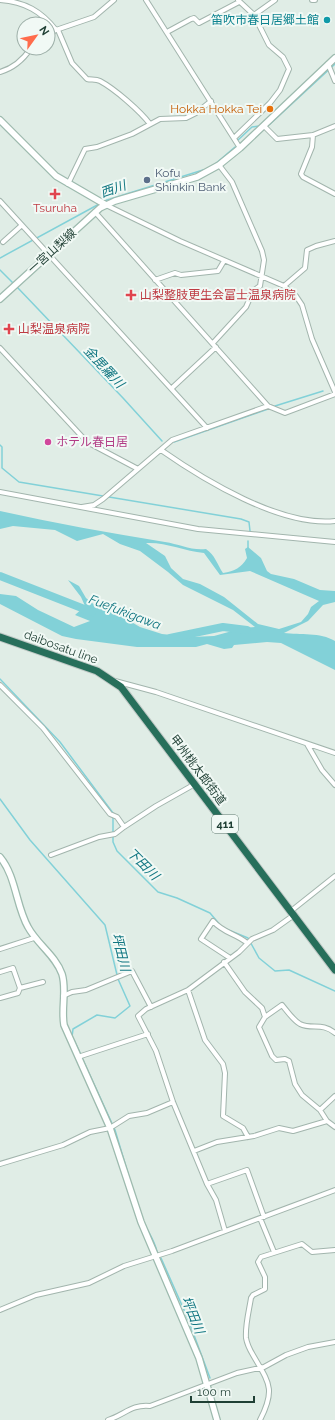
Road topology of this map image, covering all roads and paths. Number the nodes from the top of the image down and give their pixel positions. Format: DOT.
graph roads {
  1 [pos="0,0"];
  2 [pos="114,0"];
  3 [pos="146,0"];
  4 [pos="275,0"];
  5 [pos="239,1"];
  6 [pos="254,15"];
  7 [pos="57,30"];
  8 [pos="166,32"];
  9 [pos="26,56"];
  10 [pos="335,58"];
  11 [pos="329,65"];
  12 [pos="0,72"];
  13 [pos="335,81"];
  14 [pos="211,101"];
  15 [pos="0,120"];
  16 [pos="150,124"];
  17 [pos="264,126"];
  18 [pos="335,126"];
  19 [pos="313,135"];
  20 [pos="234,138"];
  21 [pos="240,148"];
  22 [pos="219,165"];
  23 [pos="68,184"];
  24 [pos="335,194"];
  25 [pos="0,201"];
  26 [pos="103,203"];
  27 [pos="95,212"];
  28 [pos="22,225"];
  29 [pos="3,242"];
  30 [pos="335,242"];
  31 [pos="50,254"];
  32 [pos="224,261"];
  33 [pos="262,278"];
  34 [pos="155,280"];
  35 [pos="284,286"];
  36 [pos="0,299"];
  37 [pos="214,345"];
  38 [pos="0,348"];
  39 [pos="172,388"];
  40 [pos="335,393"];
  41 [pos="268,406"];
  42 [pos="208,428"];
  43 [pos="160,450"];
  44 [pos="138,469"];
  45 [pos="0,492"];
  46 [pos="80,507"];
  47 [pos="335,521"];
  48 [pos="335,542"];
  49 [pos="0,637"];
  50 [pos="114,681"];
  51 [pos="0,685"];
  52 [pos="307,744"];
  53 [pos="335,753"];
  54 [pos="195,784"];
  55 [pos="335,785"];
  56 [pos="124,827"];
  57 [pos="51,855"];
  58 [pos="0,858"];
  59 [pos="335,876"];
  60 [pos="292,913"];
  61 [pos="34,938"];
  62 [pos="248,943"];
  63 [pos="0,949"];
  64 [pos="230,958"];
  65 [pos="224,962"];
  66 [pos="335,970"];
  67 [pos="0,972"];
  68 [pos="43,982"];
  69 [pos="20,988"];
  70 [pos="188,990"];
  71 [pos="63,996"];
  72 [pos="0,998"];
  73 [pos="151,1007"];
  74 [pos="265,1017"];
  75 [pos="335,1033"];
  76 [pos="148,1034"];
  77 [pos="78,1057"];
  78 [pos="335,1096"];
  79 [pos="173,1102"];
  80 [pos="320,1110"];
  81 [pos="327,1121"];
  82 [pos="112,1127"];
  83 [pos="335,1127"];
  84 [pos="248,1137"];
  85 [pos="194,1151"];
  86 [pos="0,1164"];
  87 [pos="207,1184"];
  88 [pos="335,1190"];
  89 [pos="262,1218"];
  90 [pos="225,1231"];
  91 [pos="335,1250"];
  92 [pos="274,1252"];
  93 [pos="156,1256"];
  94 [pos="0,1310"];
  95 [pos="335,1342"];
  96 [pos="260,1368"];
  97 [pos="208,1385"];
  98 [pos="108,1420"];
  99 [pos="218,1420"];
  100 [pos="260,1420"];
  1 -- 7 [label="street"];
  2 -- 7 [label="street"];
  3 -- 8 [label="street"];
  4 -- 6 [label="street"];
  5 -- 6 [label="street"];
  5 -- 8 [label="street"];
  6 -- 20 [label="street"];
  7 -- 16 [label="street"];
  8 -- 14 [label="street"];
  9 -- 12 [label="street"];
  10 -- 11 [label="street, 一宮山梨線"];
  11 -- 13 [label="street"];
  11 -- 17 [label="street, 一宮山梨線"];
  14 -- 16 [label="street"];
  14 -- 20 [label="street"];
  15 -- 23 [label="street"];
  16 -- 23 [label="street"];
  17 -- 19 [label="street"];
  17 -- 21 [label="street, 一宮山梨線"];
  18 -- 19 [label="street"];
  19 -- 24 [label="street"];
  20 -- 21 [label="street"];
  21 -- 22 [label="street, 一宮山梨線"];
  22 -- 26 [label="street, 一宮山梨線"];
  22 -- 33 [label="street"];
  23 -- 26 [label="street"];
  25 -- 28 [label="street"];
  26 -- 27 [label="street, 一宮山梨線"];
  26 -- 32 [label="street"];
  27 -- 31 [label="street, 一宮山梨線"];
  27 -- 34 [label="street"];
  28 -- 29 [label="street"];
  28 -- 31 [label="street"];
  30 -- 35 [label="street"];
  31 -- 36 [label="street, 一宮山梨線"];
  31 -- 39 [label="street"];
  32 -- 33 [label="street"];
  32 -- 34 [label="street"];
  33 -- 35 [label="street"];
  33 -- 37 [label="street"];
  34 -- 37 [label="street"];
  35 -- 40 [label="street"];
  37 -- 39 [label="street"];
  37 -- 41 [label="street"];
  38 -- 44 [label="street"];
  39 -- 42 [label="street"];
  40 -- 41 [label="street"];
  41 -- 42 [label="street"];
  42 -- 43 [label="street"];
  43 -- 44 [label="street"];
  43 -- 47 [label="street"];
  44 -- 46 [label="street"];
  45 -- 46 [label="street"];
  46 -- 48 [label="street"];
  49 -- 50 [label="highway, daibosatu line / 411"];
  50 -- 52 [label="street"];
  50 -- 54 [label="highway, 甲州桃太郎街道 / 411"];
  51 -- 56 [label="street"];
  52 -- 53 [label="street"];
  52 -- 55 [label="street"];
  54 -- 56 [label="street"];
  54 -- 60 [label="highway, 甲州桃太郎街道 / 411"];
  56 -- 57 [label="street"];
  58 -- 61 [label="street"];
  59 -- 60 [label="street"];
  60 -- 62 [label="street"];
  60 -- 66 [label="highway, 甲州桃太郎街道 / 411"];
  61 -- 63 [label="street"];
  61 -- 71 [label="street"];
  62 -- 64 [label="street"];
  62 -- 64 [label="street"];
  64 -- 65 [label="street"];
  65 -- 70 [label="street"];
  65 -- 74 [label="street"];
  67 -- 69 [label="street"];
  68 -- 69 [label="street"];
  69 -- 72 [label="street"];
  70 -- 73 [label="street"];
  70 -- 84 [label="street"];
  71 -- 73 [label="street"];
  71 -- 77 [label="street"];
  73 -- 76 [label="street"];
  74 -- 75 [label="street"];
  74 -- 80 [label="street"];
  76 -- 77 [label="street"];
  76 -- 79 [label="street"];
  77 -- 82 [label="street"];
  78 -- 80 [label="street"];
  79 -- 82 [label="street"];
  79 -- 85 [label="street"];
  80 -- 81 [label="street"];
  81 -- 83 [label="street"];
  81 -- 84 [label="street"];
  82 -- 86 [label="street"];
  82 -- 93 [label="street"];
  84 -- 85 [label="street"];
  85 -- 87 [label="street"];
  87 -- 89 [label="street"];
  87 -- 90 [label="street"];
  88 -- 89 [label="street"];
  89 -- 90 [label="street"];
  89 -- 92 [label="street"];
  90 -- 93 [label="street"];
  91 -- 92 [label="street"];
  92 -- 96 [label="street"];
  93 -- 94 [label="street"];
  93 -- 97 [label="street"];
  95 -- 96 [label="street"];
  96 -- 97 [label="street"];
  96 -- 100 [label="street"];
  97 -- 98 [label="street"];
  97 -- 99 [label="street"];
}
